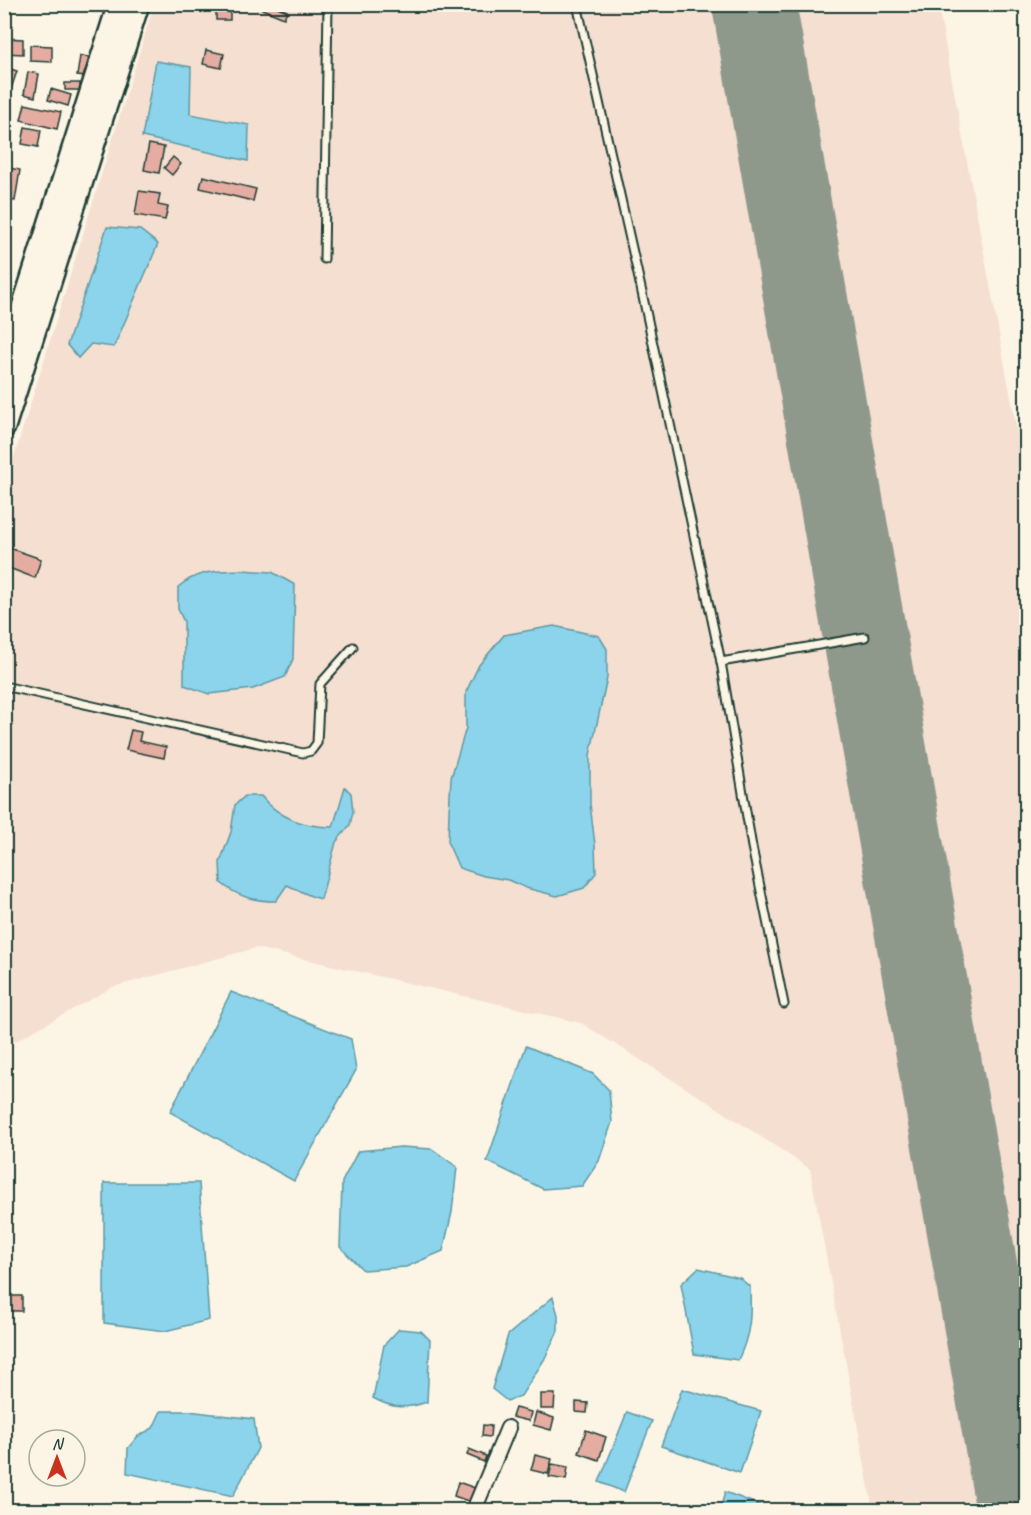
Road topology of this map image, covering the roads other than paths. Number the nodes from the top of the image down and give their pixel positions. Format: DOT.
graph roads {
  1 [pos="119,4"];
  2 [pos="138,4"];
  3 [pos="328,4"];
  4 [pos="577,4"];
  5 [pos="324,260"];
  6 [pos="7,354"];
  7 [pos="4,427"];
  8 [pos="865,637"];
  9 [pos="353,647"];
  10 [pos="721,662"];
  11 [pos="4,686"];
  12 [pos="784,1005"];
  13 [pos="508,1428"];
  14 [pos="474,1510"];
  1 -- 6 [label="main road"];
  2 -- 7 [label="main road"];
  3 -- 5 [label="lane"];
  4 -- 10 [label="lane"];
  8 -- 10 [label="lane"];
  9 -- 11 [label="lane"];
  10 -- 12 [label="lane"];
  13 -- 14 [label="street"];
}
